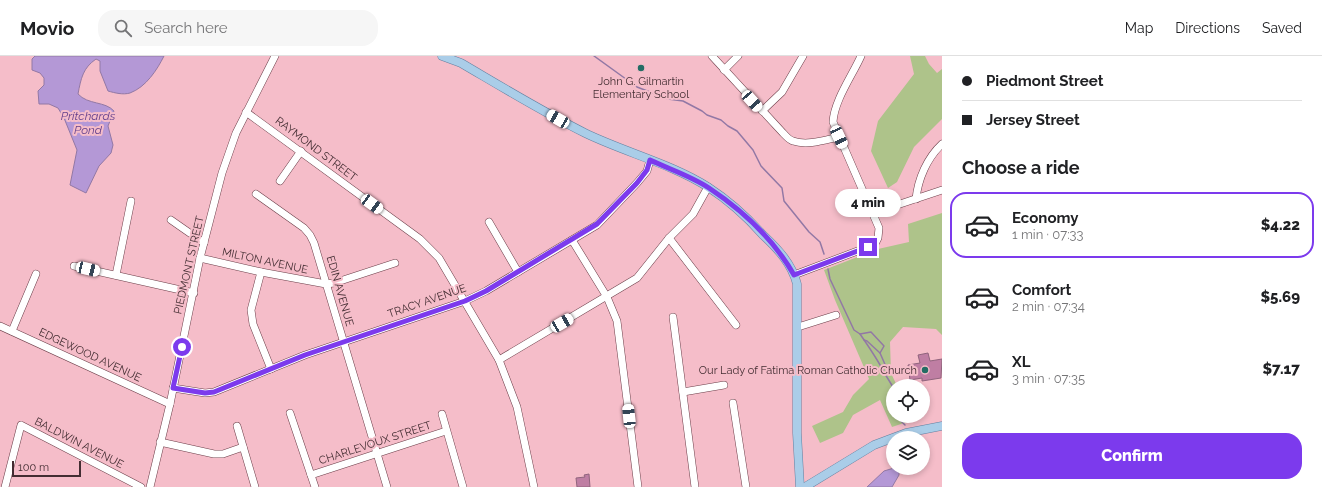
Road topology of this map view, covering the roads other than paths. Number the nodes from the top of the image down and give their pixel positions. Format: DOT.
graph roads {
  1 [pos="275,56"];
  2 [pos="442,56"];
  3 [pos="712,56"];
  4 [pos="738,56"];
  5 [pos="803,56"];
  6 [pos="861,56"];
  7 [pos="724,70"];
  8 [pos="762,111"];
  9 [pos="246,112"];
  10 [pos="839,137"];
  11 [pos="942,144"];
  12 [pos="301,151"];
  13 [pos="650,160"];
  14 [pos="280,181"];
  15 [pos="708,187"];
  16 [pos="942,190"];
  17 [pos="256,194"];
  18 [pos="916,198"];
  19 [pos="131,201"];
  20 [pos="873,213"];
  21 [pos="171,220"];
  22 [pos="489,222"];
  23 [pos="669,238"];
  24 [pos="572,240"];
  25 [pos="204,243"];
  26 [pos="200,258"];
  27 [pos="395,263"];
  28 [pos="74,266"];
  29 [pos="261,272"];
  30 [pos="518,272"];
  31 [pos="36,274"];
  32 [pos="116,275"];
  33 [pos="794,275"];
  34 [pos="326,284"];
  35 [pos="194,293"];
  36 [pos="607,297"];
  37 [pos="465,301"];
  38 [pos="836,315"];
  39 [pos="673,317"];
  40 [pos="0,326"];
  41 [pos="736,326"];
  42 [pos="798,327"];
  43 [pos="12,331"];
  44 [pos="343,342"];
  45 [pos="499,360"];
  46 [pos="271,369"];
  47 [pos="724,385"];
  48 [pos="173,388"];
  49 [pos="683,392"];
  50 [pos="733,403"];
  51 [pos="170,404"];
  52 [pos="290,413"];
  53 [pos="442,414"];
  54 [pos="238,426"];
  55 [pos="942,426"];
  56 [pos="446,431"];
  57 [pos="160,442"];
  58 [pos="243,447"];
  59 [pos="377,454"];
  60 [pos="311,475"];
  61 [pos="5,487"];
  62 [pos="140,487"];
  63 [pos="150,487"];
  64 [pos="255,487"];
  65 [pos="315,487"];
  66 [pos="387,487"];
  67 [pos="463,487"];
  68 [pos="534,487"];
  69 [pos="638,487"];
  70 [pos="695,487"];
  71 [pos="746,487"];
  72 [pos="800,487"];
  73 [pos="805,487"];
  1 -- 9 [label="street, PIEDMONT STREET"];
  2 -- 13 [label="main road"];
  3 -- 7 [label="street"];
  4 -- 7 [label="street"];
  5 -- 8 [label="street"];
  6 -- 10 [label="street"];
  7 -- 8 [label="street"];
  8 -- 10 [label="street"];
  9 -- 12 [label="street, RAYMOND STREET"];
  9 -- 25 [label="street, PIEDMONT STREET"];
  10 -- 20 [label="street"];
  11 -- 18 [label="street"];
  12 -- 14 [label="street"];
  12 -- 37 [label="street, RAYMOND STREET"];
  13 -- 15 [label="main road"];
  13 -- 24 [label="street, TRACY AVENUE"];
  15 -- 23 [label="street"];
  15 -- 33 [label="main road"];
  16 -- 18 [label="street"];
  17 -- 34 [label="street, EDIN AVENUE"];
  18 -- 20 [label="street"];
  19 -- 32 [label="street"];
  20 -- 33 [label="street"];
  21 -- 25 [label="street"];
  22 -- 30 [label="street"];
  23 -- 36 [label="street"];
  23 -- 41 [label="street"];
  24 -- 30 [label="street, TRACY AVENUE"];
  24 -- 36 [label="street"];
  25 -- 26 [label="street, PIEDMONT STREET"];
  26 -- 29 [label="street, MILTON AVENUE"];
  26 -- 35 [label="street, PIEDMONT STREET"];
  27 -- 34 [label="street, MILTON AVENUE"];
  28 -- 32 [label="street"];
  29 -- 34 [label="street, MILTON AVENUE"];
  29 -- 46 [label="street"];
  30 -- 37 [label="street, TRACY AVENUE"];
  31 -- 43 [label="street"];
  32 -- 35 [label="street"];
  33 -- 42 [label="main road"];
  34 -- 44 [label="street, EDIN AVENUE"];
  35 -- 48 [label="street, PIEDMONT STREET"];
  36 -- 45 [label="street"];
  36 -- 69 [label="street"];
  37 -- 44 [label="street, TRACY AVENUE"];
  37 -- 45 [label="street, RAYMOND STREET"];
  38 -- 42 [label="street"];
  39 -- 49 [label="street"];
  40 -- 43 [label="street, EDGEWOOD AVENUE"];
  42 -- 72 [label="main road"];
  43 -- 51 [label="street, EDGEWOOD AVENUE"];
  44 -- 46 [label="street, TRACY AVENUE"];
  44 -- 59 [label="street, EDIN AVENUE"];
  45 -- 68 [label="street, RAYMOND STREET"];
  46 -- 48 [label="street, TRACY AVENUE"];
  47 -- 49 [label="street"];
  48 -- 51 [label="street, PIEDMONT STREET"];
  49 -- 70 [label="street"];
  50 -- 71 [label="street"];
  51 -- 57 [label="street, PIEDMONT STREET"];
  52 -- 60 [label="street"];
  53 -- 56 [label="street"];
  54 -- 58 [label="street"];
  55 -- 73 [label="main road"];
  56 -- 59 [label="street, CHARLEVOUX STREET"];
  56 -- 67 [label="street"];
  57 -- 58 [label="street"];
  57 -- 63 [label="street, PIEDMONT STREET"];
  58 -- 64 [label="street"];
  59 -- 60 [label="street, CHARLEVOUX STREET"];
  59 -- 66 [label="street, EDIN AVENUE"];
  60 -- 65 [label="street"];
  61 -- 62 [label="street, BALDWIN AVENUE"];
}
